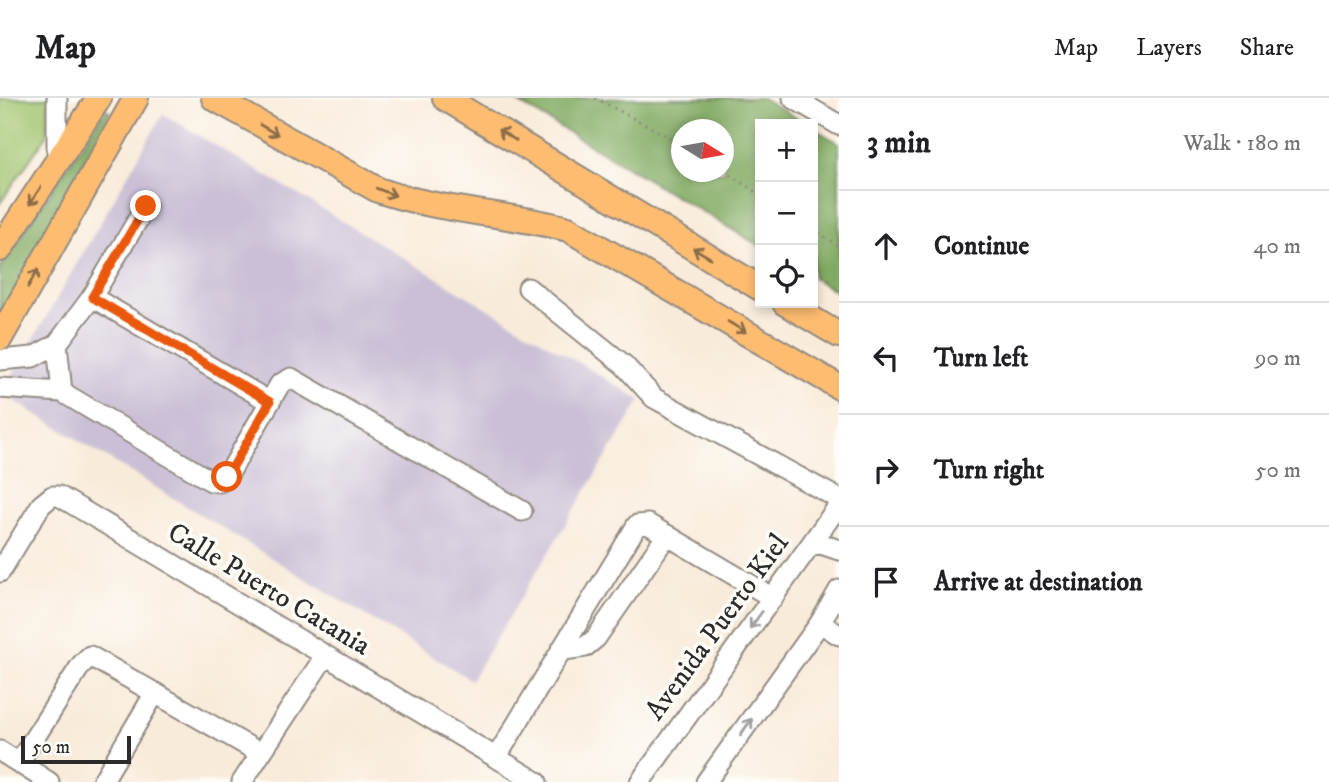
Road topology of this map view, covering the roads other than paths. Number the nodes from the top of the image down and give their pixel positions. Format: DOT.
graph roads {
  1 [pos="57,98"];
  2 [pos="99,98"];
  3 [pos="136,98"];
  4 [pos="214,98"];
  5 [pos="445,98"];
  6 [pos="793,98"];
  7 [pos="835,116"];
  8 [pos="57,162"];
  9 [pos="146,206"];
  10 [pos="0,248"];
  11 [pos="755,285"];
  12 [pos="528,288"];
  13 [pos="92,297"];
  14 [pos="793,308"];
  15 [pos="839,335"];
  16 [pos="0,338"];
  17 [pos="57,344"];
  18 [pos="0,360"];
  19 [pos="839,387"];
  20 [pos="0,388"];
  21 [pos="62,392"];
  22 [pos="270,402"];
  23 [pos="839,499"];
  24 [pos="839,505"];
  25 [pos="522,511"];
  26 [pos="667,535"];
  27 [pos="812,545"];
  28 [pos="839,550"];
  29 [pos="0,572"];
  30 [pos="839,590"];
  31 [pos="773,598"];
  32 [pos="820,623"];
  33 [pos="839,635"];
  34 [pos="564,650"];
  35 [pos="325,656"];
  36 [pos="155,693"];
  37 [pos="0,751"];
  38 [pos="260,753"];
  39 [pos="496,758"];
  40 [pos="19,762"];
  41 [pos="716,779"];
  42 [pos="49,782"];
  43 [pos="102,782"];
  44 [pos="242,782"];
  45 [pos="537,782"];
  46 [pos="640,782"];
  1 -- 8 [label="street"];
  2 -- 8 [label="main road"];
  16 -- 3 [label="main road, one-way"];
  4 -- 19 [label="main road, one-way"];
  11 -- 5 [label="main road, one-way"];
  6 -- 7 [label="street"];
  8 -- 10 [label="main road, one-way"];
  9 -- 13 [label="street"];
  12 -- 23 [label="street"];
  13 -- 17 [label="street"];
  13 -- 22 [label="street"];
  14 -- 15 [label="main road"];
  17 -- 18 [label="street"];
  17 -- 21 [label="street"];
  20 -- 21 [label="street"];
  21 -- 22 [label="street"];
  22 -- 25 [label="street"];
  24 -- 27 [label="street, Avenida Puerto Kiel"];
  26 -- 31 [label="street"];
  26 -- 34 [label="street"];
  26 -- 34 [label="street"];
  27 -- 28 [label="street"];
  27 -- 31 [label="street, Avenida Puerto Kiel"];
  29 -- 35 [label="street, Calle Puerto Catania"];
  30 -- 32 [label="street"];
  31 -- 46 [label="street, Avenida Puerto Kiel, one-way"];
  32 -- 33 [label="street"];
  41 -- 32 [label="street, one-way"];
  34 -- 39 [label="street"];
  35 -- 38 [label="street"];
  35 -- 39 [label="street, Calle Puerto Catania"];
  36 -- 38 [label="street"];
  36 -- 40 [label="street"];
  36 -- 43 [label="street"];
  37 -- 40 [label="street"];
  38 -- 44 [label="street"];
  39 -- 45 [label="street, Calle Puerto Catania"];
  40 -- 42 [label="street"];
}
